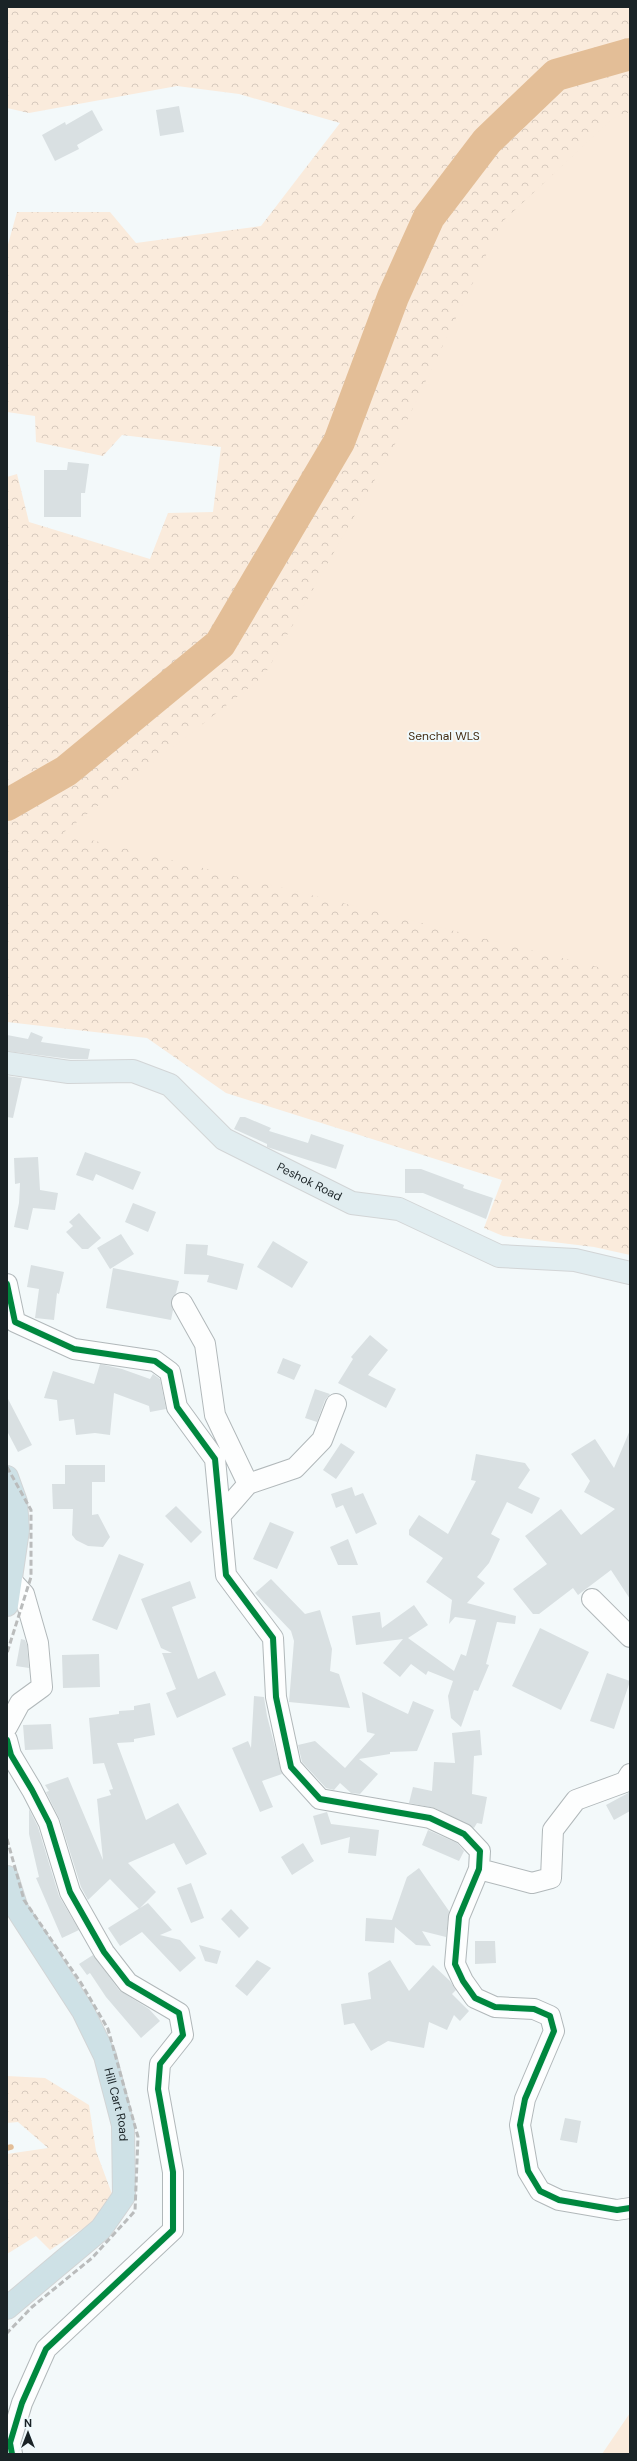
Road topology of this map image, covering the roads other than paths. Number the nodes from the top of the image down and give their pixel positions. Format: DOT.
graph roads {
  1 [pos="7,1063"];
  2 [pos="630,1273"];
  3 [pos="7,1284"];
  4 [pos="182,1303"];
  5 [pos="336,1404"];
  6 [pos="7,1477"];
  7 [pos="248,1484"];
  8 [pos="220,1515"];
  9 [pos="11,1580"];
  10 [pos="592,1599"];
  11 [pos="7,1605"];
  12 [pos="630,1638"];
  13 [pos="7,1727"];
  14 [pos="7,1740"];
  15 [pos="630,1774"];
  16 [pos="479,1869"];
  17 [pos="7,1877"];
  18 [pos="630,2208"];
  19 [pos="7,2308"];
  20 [pos="12,2454"];
  1 -- 2 [label="main road, Peshok Road"];
  3 -- 8 [label="street"];
  4 -- 7 [label="street"];
  5 -- 7 [label="street"];
  6 -- 9 [label="highway"];
  7 -- 8 [label="street"];
  8 -- 16 [label="street"];
  9 -- 11 [label="highway"];
  9 -- 13 [label="street"];
  10 -- 12 [label="street"];
  14 -- 20 [label="street"];
  15 -- 16 [label="street"];
  16 -- 18 [label="street"];
  17 -- 19 [label="highway, Hill Cart Road"];
}
